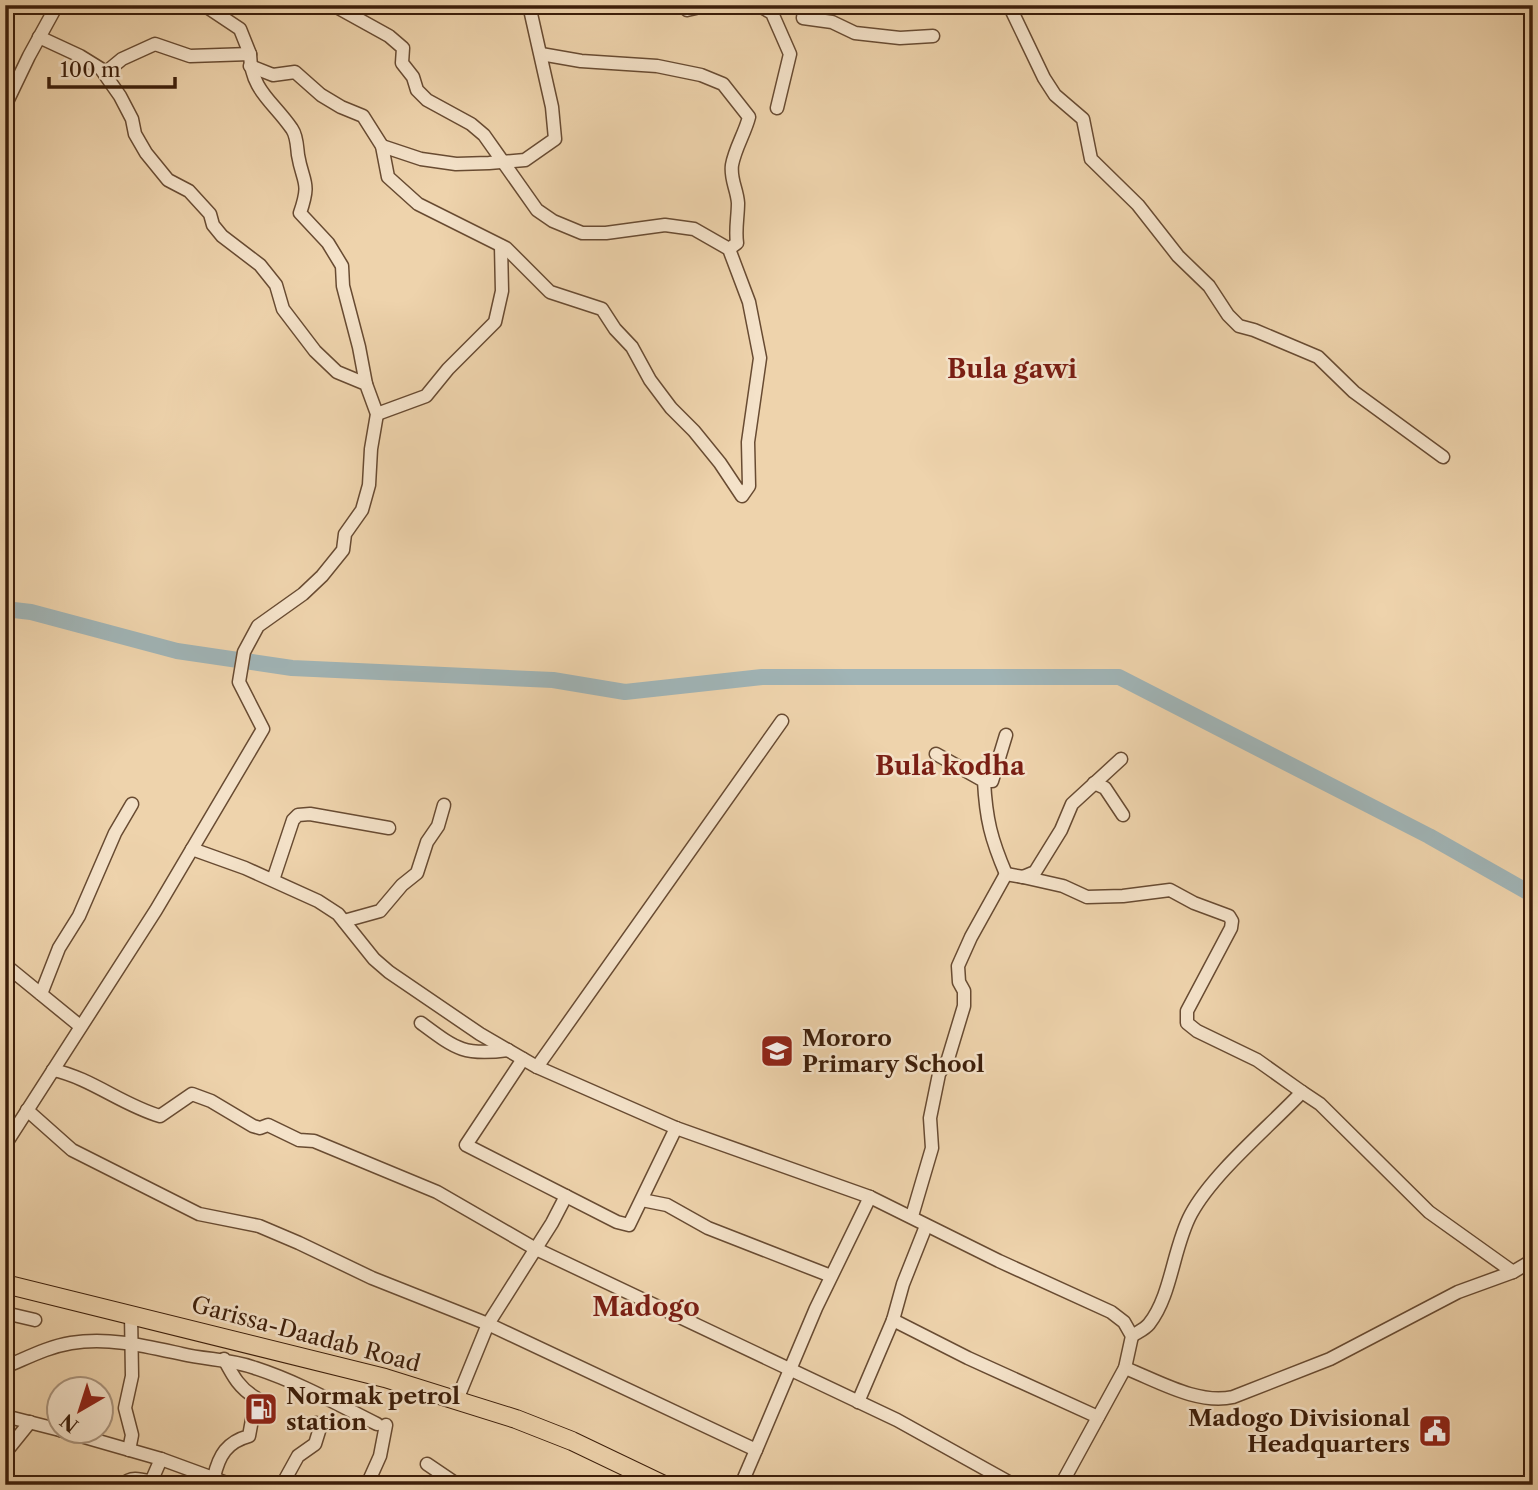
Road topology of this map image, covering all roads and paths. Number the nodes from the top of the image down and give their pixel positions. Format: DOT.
graph roads {
  1 [pos="57,5"];
  2 [pos="204,5"];
  3 [pos="333,5"];
  4 [pos="529,5"];
  5 [pos="682,5"];
  6 [pos="709,5"];
  7 [pos="758,5"];
  8 [pos="806,5"];
  9 [pos="1009,5"];
  10 [pos="933,36"];
  11 [pos="39,37"];
  12 [pos="541,54"];
  13 [pos="250,60"];
  14 [pos="104,73"];
  15 [pos="5,106"];
  16 [pos="777,108"];
  17 [pos="382,146"];
  18 [pos="501,162"];
  19 [pos="501,246"];
  20 [pos="729,249"];
  21 [pos="366,384"];
  22 [pos="377,414"];
  23 [pos="1443,457"];
  24 [pos="782,722"];
  25 [pos="1006,735"];
  26 [pos="936,754"];
  27 [pos="1121,759"];
  28 [pos="984,781"];
  29 [pos="1094,783"];
  30 [pos="132,804"];
  31 [pos="444,805"];
  32 [pos="1123,815"];
  33 [pos="388,828"];
  34 [pos="192,849"];
  35 [pos="1006,874"];
  36 [pos="1023,877"];
  37 [pos="273,880"];
  38 [pos="344,921"];
  39 [pos="9,968"];
  40 [pos="41,994"];
  41 [pos="421,1024"];
  42 [pos="80,1026"];
  43 [pos="508,1050"];
  44 [pos="523,1059"];
  45 [pos="537,1067"];
  46 [pos="53,1070"];
  47 [pos="1302,1092"];
  48 [pos="27,1110"];
  49 [pos="676,1128"];
  50 [pos="5,1145"];
  51 [pos="566,1196"];
  52 [pos="870,1197"];
  53 [pos="642,1200"];
  54 [pos="912,1216"];
  55 [pos="926,1226"];
  56 [pos="534,1248"];
  57 [pos="1533,1260"];
  58 [pos="1513,1272"];
  59 [pos="831,1276"];
  60 [pos="5,1284"];
  61 [pos="5,1313"];
  62 [pos="131,1314"];
  63 [pos="35,1320"];
  64 [pos="893,1320"];
  65 [pos="488,1324"];
  66 [pos="1132,1336"];
  67 [pos="130,1343"];
  68 [pos="224,1359"];
  69 [pos="5,1367"];
  70 [pos="790,1368"];
  71 [pos="1125,1368"];
  72 [pos="457,1400"];
  73 [pos="858,1402"];
  74 [pos="5,1416"];
  75 [pos="1098,1417"];
  76 [pos="30,1422"];
  77 [pos="316,1423"];
  78 [pos="46,1426"];
  79 [pos="108,1444"];
  80 [pos="129,1450"];
  81 [pos="755,1450"];
  82 [pos="5,1453"];
  83 [pos="161,1459"];
  84 [pos="427,1464"];
  85 [pos="214,1476"];
  86 [pos="629,1477"];
  87 [pos="122,1485"];
  88 [pos="232,1485"];
  89 [pos="282,1485"];
  90 [pos="367,1485"];
  91 [pos="458,1485"];
  92 [pos="664,1485"];
  93 [pos="741,1485"];
  94 [pos="1013,1485"];
  95 [pos="1061,1485"];
  1 -- 11 [label="street"];
  2 -- 13 [label="street"];
  3 -- 18 [label="street"];
  4 -- 12 [label="street"];
  5 -- 6 [label="street"];
  7 -- 16 [label="street"];
  8 -- 10 [label="street"];
  9 -- 23 [label="street"];
  11 -- 14 [label="street"];
  11 -- 15 [label="street"];
  12 -- 18 [label="street"];
  12 -- 20 [label="street"];
  13 -- 14 [label="street"];
  13 -- 17 [label="street"];
  13 -- 21 [label="street"];
  14 -- 21 [label="street"];
  17 -- 18 [label="street"];
  17 -- 19 [label="street"];
  18 -- 20 [label="street"];
  19 -- 20 [label="street"];
  19 -- 22 [label="street"];
  21 -- 22 [label="street"];
  22 -- 34 [label="street"];
  24 -- 45 [label="street"];
  25 -- 28 [label="street"];
  26 -- 28 [label="street"];
  27 -- 29 [label="street"];
  28 -- 35 [label="street"];
  29 -- 32 [label="street"];
  29 -- 36 [label="street"];
  30 -- 40 [label="street"];
  31 -- 38 [label="street"];
  33 -- 37 [label="street"];
  34 -- 37 [label="street"];
  34 -- 42 [label="street"];
  35 -- 36 [label="street"];
  35 -- 54 [label="street"];
  36 -- 47 [label="street"];
  37 -- 38 [label="street"];
  38 -- 43 [label="street"];
  39 -- 40 [label="street"];
  40 -- 42 [label="street"];
  41 -- 43 [label="street"];
  42 -- 46 [label="street"];
  43 -- 44 [label="street"];
  44 -- 45 [label="street"];
  44 -- 51 [label="street"];
  45 -- 49 [label="street"];
  46 -- 48 [label="street"];
  46 -- 56 [label="street"];
  47 -- 58 [label="street"];
  47 -- 66 [label="street"];
  48 -- 50 [label="street"];
  48 -- 65 [label="street"];
  49 -- 52 [label="street"];
  49 -- 53 [label="street"];
  51 -- 53 [label="street"];
  51 -- 56 [label="street"];
  52 -- 54 [label="street"];
  52 -- 59 [label="street"];
  53 -- 59 [label="street"];
  54 -- 55 [label="street"];
  55 -- 64 [label="street"];
  55 -- 66 [label="street"];
  56 -- 65 [label="street"];
  56 -- 70 [label="street"];
  57 -- 58 [label="street"];
  58 -- 71 [label="street"];
  59 -- 70 [label="street"];
  60 -- 62 [label="highway, Garissa-Daadab Road"];
  61 -- 63 [label="street"];
  62 -- 67 [label="street"];
  62 -- 72 [label="highway, Garissa-Daadab Road"];
  64 -- 73 [label="street"];
  64 -- 75 [label="street"];
  65 -- 72 [label="street"];
  65 -- 81 [label="street"];
  66 -- 71 [label="street"];
  67 -- 68 [label="street"];
  67 -- 69 [label="street"];
  67 -- 80 [label="street"];
  68 -- 85 [label="street, Garissa-Daadab Road"];
  68 -- 90 [label="street"];
  70 -- 73 [label="street"];
  70 -- 81 [label="street"];
  71 -- 75 [label="street"];
  72 -- 86 [label="highway, Garissa-Daadab Road"];
  73 -- 94 [label="street"];
  74 -- 76 [label="street"];
  75 -- 95 [label="street"];
  76 -- 78 [label="street"];
  76 -- 82 [label="street"];
  77 -- 89 [label="street"];
  79 -- 80 [label="street"];
  80 -- 83 [label="street"];
  81 -- 93 [label="street"];
  83 -- 85 [label="street"];
  83 -- 87 [label="street"];
  84 -- 91 [label="street"];
  85 -- 88 [label="street"];
  86 -- 92 [label="highway, Garissa-Daadab Road"];
}
